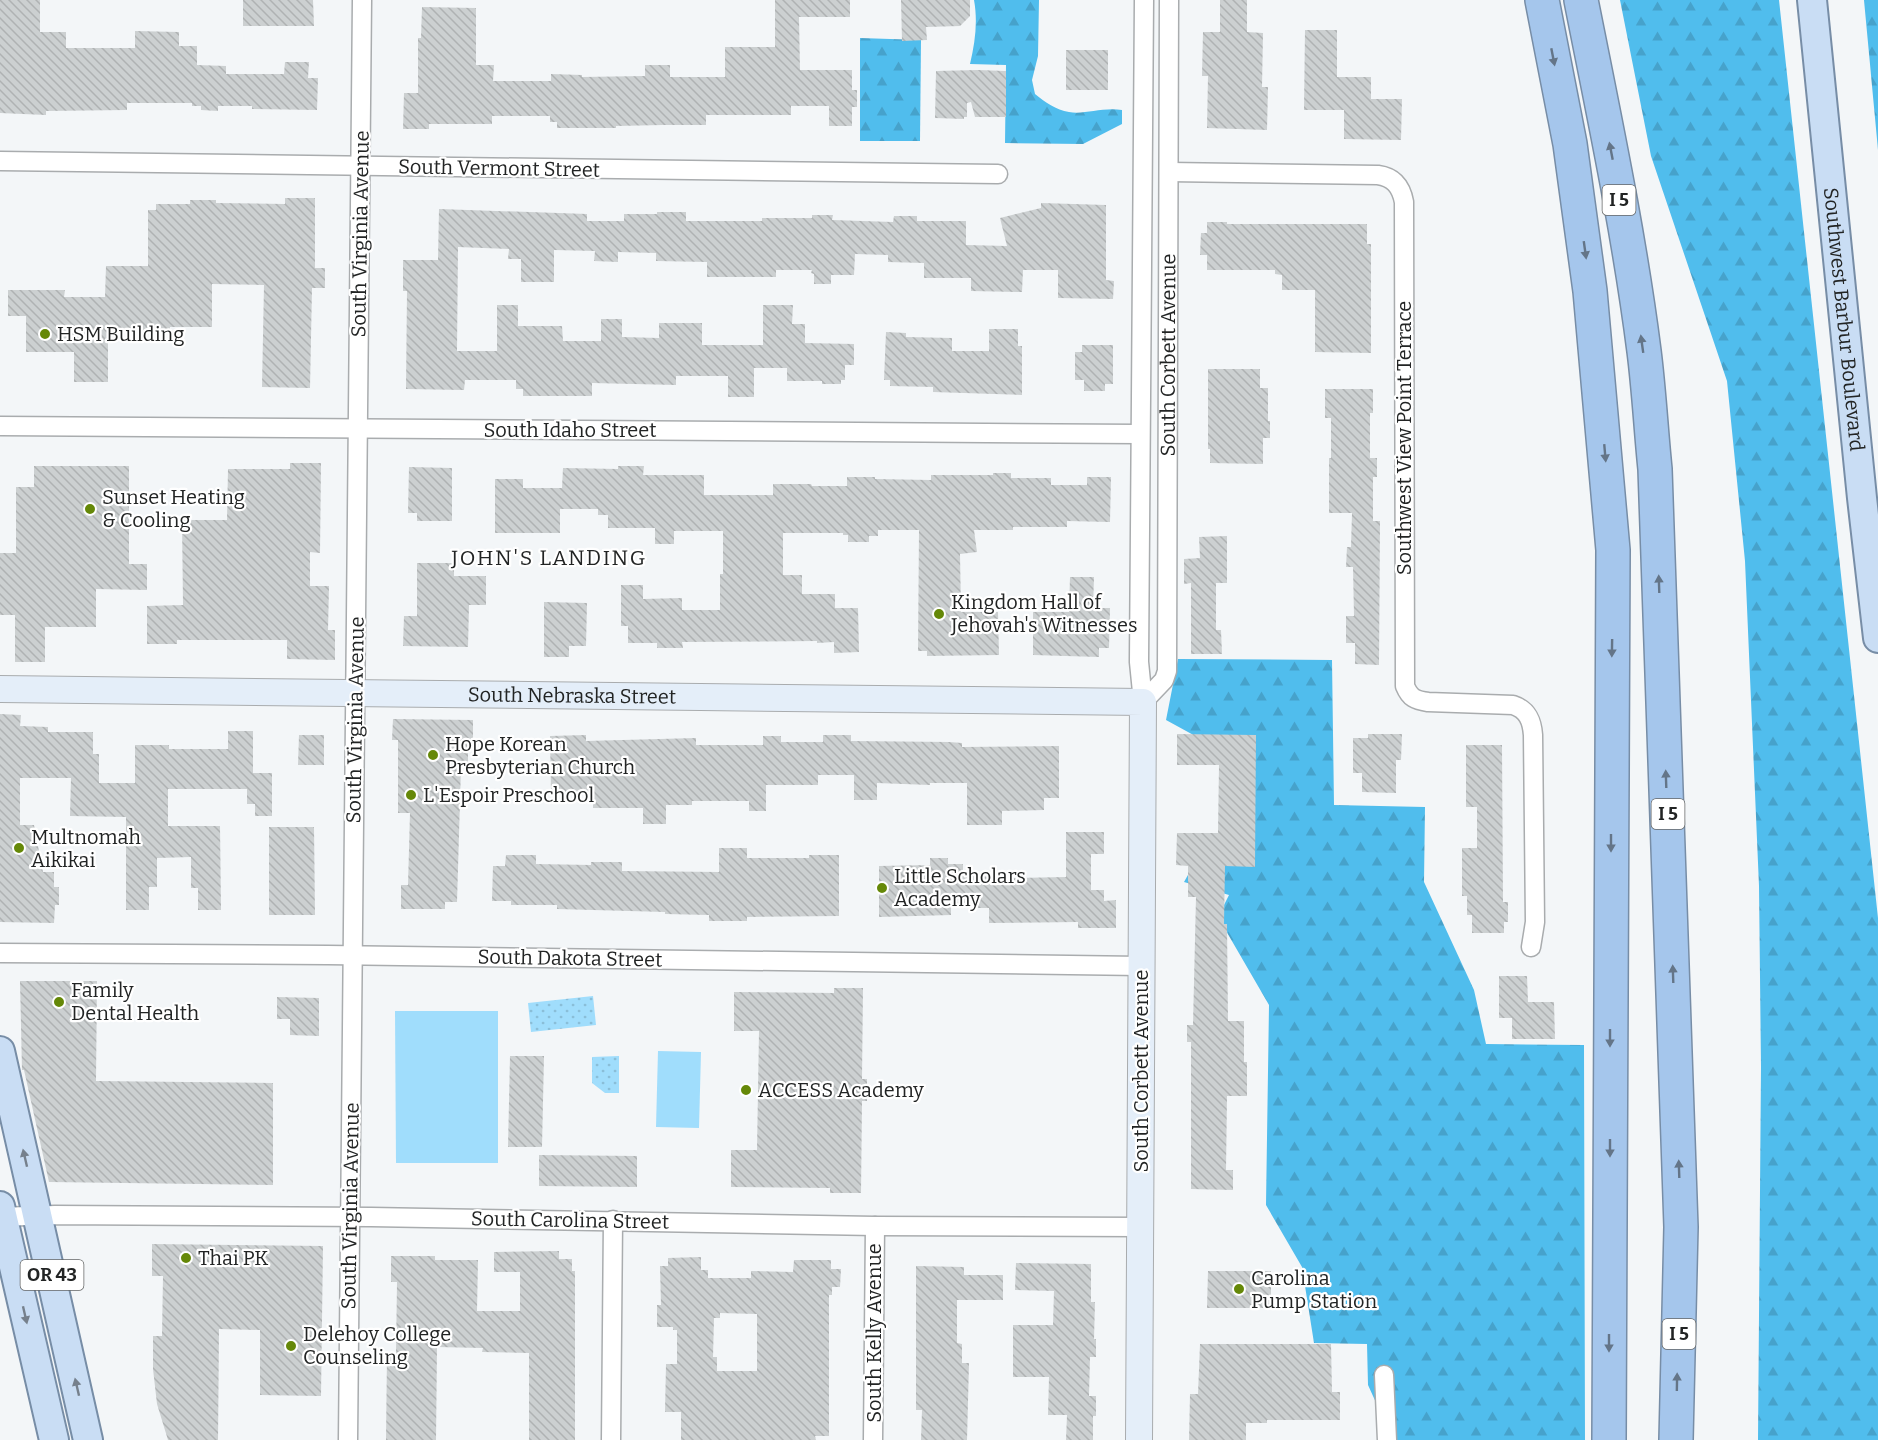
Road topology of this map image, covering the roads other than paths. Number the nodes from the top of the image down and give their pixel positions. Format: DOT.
graph roads {
  1 [pos="362,0"];
  2 [pos="1144,0"];
  3 [pos="1169,0"];
  4 [pos="1542,0"];
  5 [pos="1581,0"];
  6 [pos="1812,0"];
  7 [pos="0,161"];
  8 [pos="361,166"];
  9 [pos="1169,172"];
  10 [pos="998,174"];
  11 [pos="0,426"];
  12 [pos="357,429"];
  13 [pos="1140,434"];
  14 [pos="1868,516"];
  15 [pos="1878,638"];
  16 [pos="0,689"];
  17 [pos="355,692"];
  18 [pos="1143,702"];
  19 [pos="1531,947"];
  20 [pos="0,953"];
  21 [pos="353,956"];
  22 [pos="1141,966"];
  23 [pos="0,1051"];
  24 [pos="1,1213"];
  25 [pos="39,1215"];
  26 [pos="351,1217"];
  27 [pos="614,1221"];
  28 [pos="875,1226"];
  29 [pos="1140,1227"];
  30 [pos="1383,1375"];
  31 [pos="54,1440"];
  32 [pos="88,1440"];
  33 [pos="348,1440"];
  34 [pos="611,1440"];
  35 [pos="873,1440"];
  36 [pos="1139,1440"];
  37 [pos="1387,1440"];
  38 [pos="1609,1440"];
  39 [pos="1676,1440"];
  1 -- 8 [label="street, South Virginia Avenue"];
  2 -- 13 [label="street, South Corbett Avenue"];
  3 -- 9 [label="street, South Corbett Avenue"];
  4 -- 38 [label="highway, I 5, one-way"];
  39 -- 5 [label="highway, I 5, one-way"];
  6 -- 14 [label="main road, Southwest Barbur Boulevard"];
  7 -- 8 [label="street, South Vermont Street"];
  8 -- 10 [label="street, South Vermont Street"];
  8 -- 12 [label="street, South Virginia Avenue"];
  9 -- 18 [label="street, South Corbett Avenue"];
  9 -- 19 [label="street, Southwest View Point Terrace"];
  11 -- 12 [label="street, South Idaho Street"];
  12 -- 13 [label="street, South Idaho Street"];
  12 -- 17 [label="street, South Virginia Avenue"];
  13 -- 18 [label="street, South Corbett Avenue"];
  14 -- 15 [label="main road, Southwest Barbur Boulevard"];
  16 -- 17 [label="street, South Nebraska Street"];
  17 -- 18 [label="street, South Nebraska Street"];
  17 -- 21 [label="street, South Virginia Avenue"];
  18 -- 22 [label="street, South Corbett Avenue"];
  20 -- 21 [label="street, South Dakota Street"];
  21 -- 22 [label="street, South Dakota Street"];
  21 -- 26 [label="street, South Virginia Avenue"];
  22 -- 29 [label="street, South Corbett Avenue"];
  25 -- 23 [label="main road, OR 43, one-way"];
  24 -- 25 [label="street, South Carolina Street"];
  24 -- 31 [label="main road, OR 43, one-way"];
  25 -- 26 [label="street, South Carolina Street"];
  32 -- 25 [label="main road, OR 43, one-way"];
  26 -- 27 [label="street, South Carolina Street"];
  26 -- 33 [label="street, South Virginia Avenue"];
  27 -- 28 [label="street, South Carolina Street"];
  27 -- 34 [label="street"];
  28 -- 29 [label="street, South Carolina Street"];
  28 -- 35 [label="street, South Kelly Avenue"];
  29 -- 36 [label="street, South Corbett Avenue"];
  30 -- 37 [label="street"];
}
